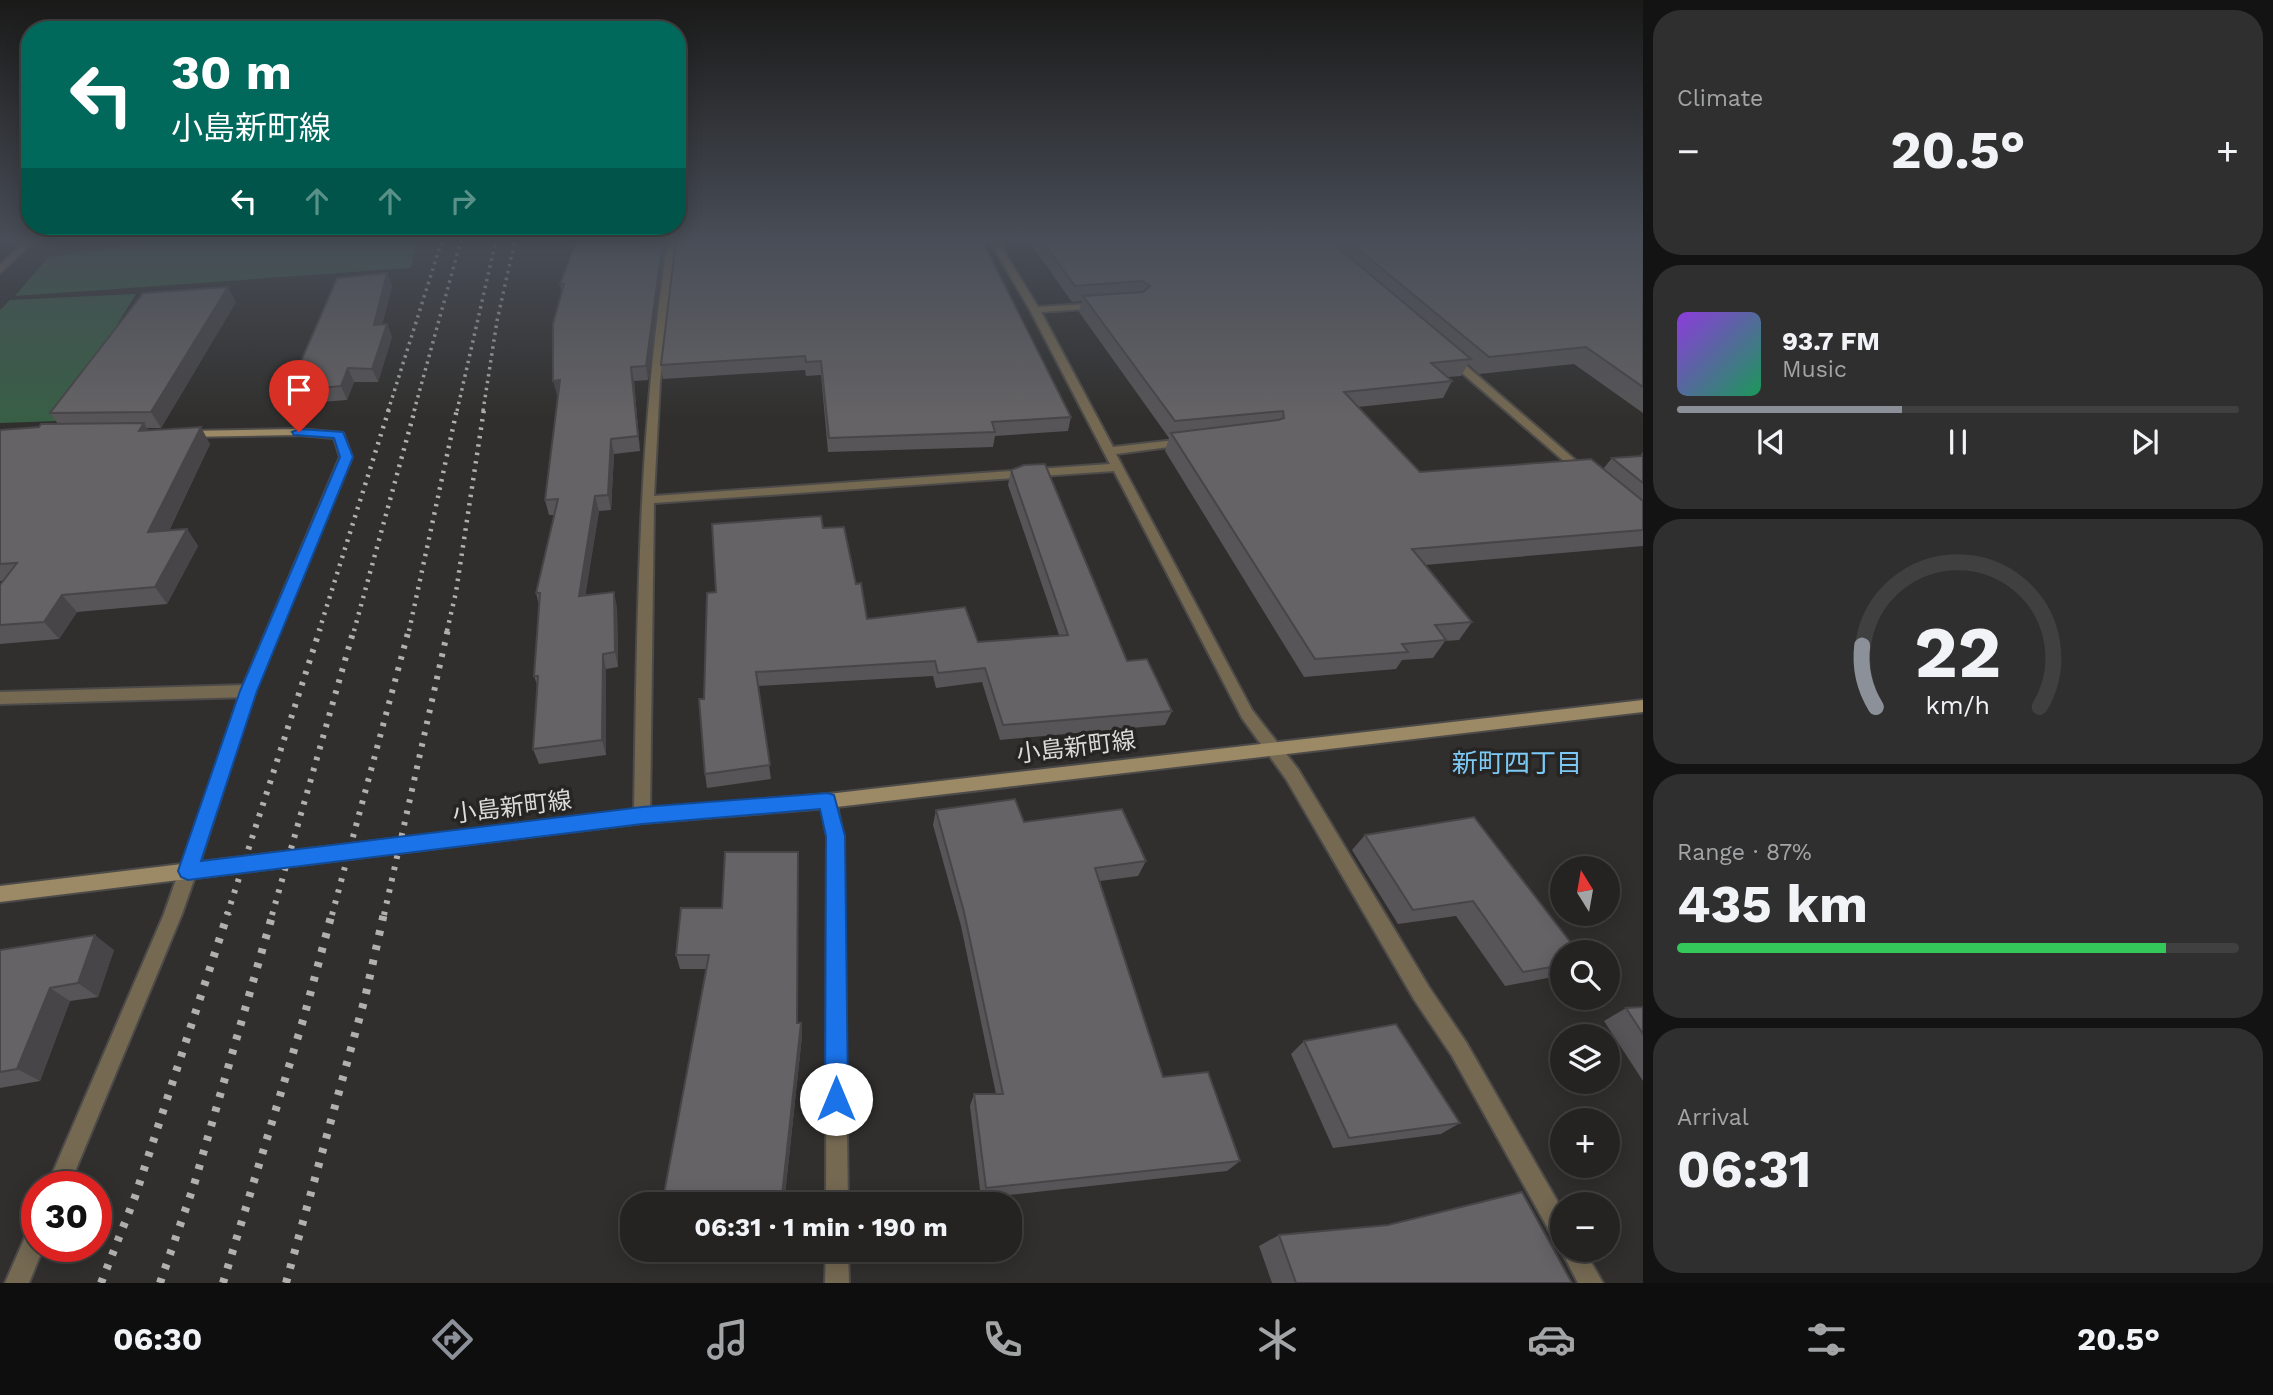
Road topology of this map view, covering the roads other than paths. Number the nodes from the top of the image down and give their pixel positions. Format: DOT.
graph roads {
  1 [pos="664,300"];
  2 [pos="1029,300"];
  3 [pos="1112,304"];
  4 [pos="1035,310"];
  5 [pos="1437,346"];
  6 [pos="174,434"];
  7 [pos="1203,440"];
  8 [pos="1109,450"];
  9 [pos="1117,467"];
  10 [pos="1591,480"];
  11 [pos="647,500"];
  12 [pos="248,691"];
  13 [pos="0,698"];
  14 [pos="1643,706"];
  15 [pos="1274,749"];
  16 [pos="828,801"];
  17 [pos="642,816"];
  18 [pos="188,871"];
  19 [pos="0,894"];
  20 [pos="64,1171"];
  21 [pos="837,1192"];
  22 [pos="1550,1210"];
  23 [pos="26,1262"];
  24 [pos="837,1262"];
  25 [pos="1579,1262"];
  26 [pos="17,1283"];
  27 [pos="837,1283"];
  28 [pos="1591,1283"];
  1 -- 11 [label="street"];
  2 -- 4 [label="street"];
  3 -- 4 [label="street"];
  4 -- 8 [label="street"];
  5 -- 10 [label="street"];
  6 -- 12 [label="main road"];
  7 -- 8 [label="street"];
  8 -- 9 [label="street"];
  9 -- 11 [label="street"];
  9 -- 15 [label="street"];
  11 -- 17 [label="street"];
  12 -- 13 [label="street"];
  12 -- 18 [label="main road"];
  14 -- 15 [label="main road, 小島新町線"];
  15 -- 16 [label="main road, 小島新町線"];
  15 -- 22 [label="street"];
  16 -- 17 [label="main road, 小島新町線"];
  16 -- 21 [label="street"];
  17 -- 18 [label="main road, 小島新町線"];
  18 -- 19 [label="main road, 小島新町線"];
  18 -- 20 [label="street"];
  23 -- 26 [label="street"];
  24 -- 27 [label="street"];
  25 -- 28 [label="street"];
}
